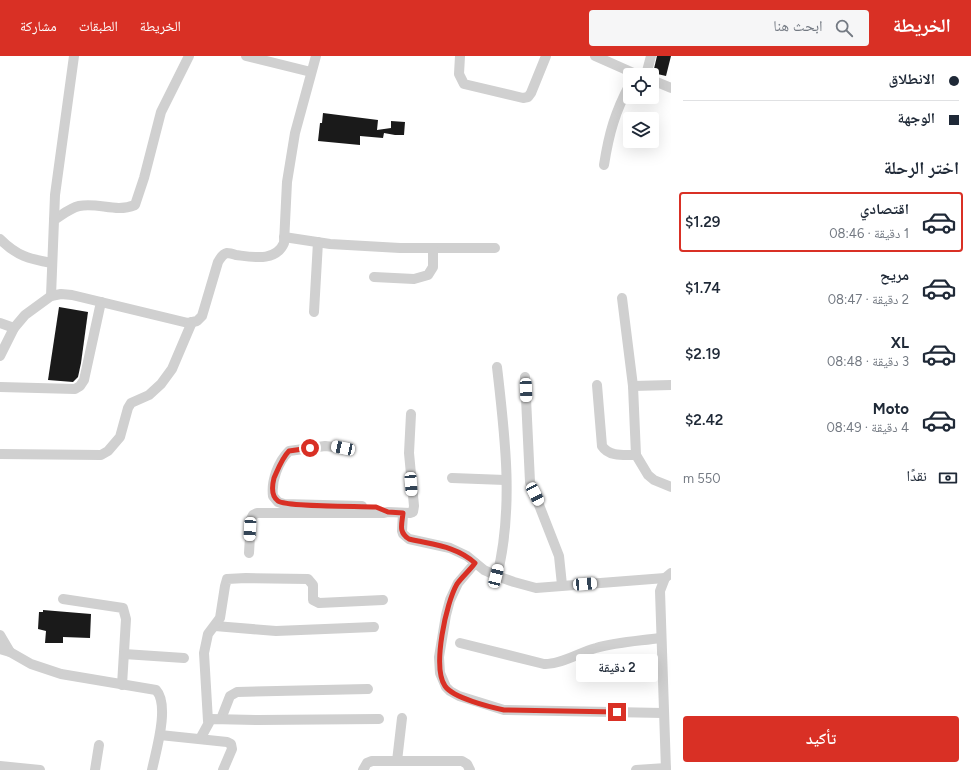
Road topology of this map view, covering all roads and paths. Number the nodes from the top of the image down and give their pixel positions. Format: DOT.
graph roads {
  1 [pos="74,56"];
  2 [pos="190,56"];
  3 [pos="246,56"];
  4 [pos="316,56"];
  5 [pos="460,56"];
  6 [pos="546,56"];
  7 [pos="595,56"];
  8 [pos="651,56"];
  9 [pos="607,58"];
  10 [pos="624,68"];
  11 [pos="648,68"];
  12 [pos="312,72"];
  13 [pos="659,83"];
  14 [pos="671,88"];
  15 [pos="623,98"];
  16 [pos="604,165"];
  17 [pos="54,220"];
  18 [pos="284,237"];
  19 [pos="0,239"];
  20 [pos="318,242"];
  21 [pos="433,248"];
  22 [pos="495,248"];
  23 [pos="52,263"];
  24 [pos="374,277"];
  25 [pos="51,296"];
  26 [pos="622,298"];
  27 [pos="101,302"];
  28 [pos="314,312"];
  29 [pos="192,322"];
  30 [pos="0,323"];
  31 [pos="14,328"];
  32 [pos="0,356"];
  33 [pos="497,367"];
  34 [pos="525,377"];
  35 [pos="597,385"];
  36 [pos="671,385"];
  37 [pos="633,386"];
  38 [pos="0,388"];
  39 [pos="411,414"];
  40 [pos="343,448"];
  41 [pos="0,454"];
  42 [pos="636,455"];
  43 [pos="452,478"];
  44 [pos="506,480"];
  45 [pos="671,486"];
  46 [pos="388,512"];
  47 [pos="403,513"];
  48 [pos="249,553"];
  49 [pos="475,563"];
  50 [pos="496,576"];
  51 [pos="668,576"];
  52 [pos="562,585"];
  53 [pos="63,599"];
  54 [pos="383,600"];
  55 [pos="215,626"];
  56 [pos="374,627"];
  57 [pos="0,635"];
  58 [pos="660,638"];
  59 [pos="460,643"];
  60 [pos="0,649"];
  61 [pos="10,652"];
  62 [pos="124,654"];
  63 [pos="184,658"];
  64 [pos="122,685"];
  65 [pos="368,689"];
  66 [pos="663,713"];
  67 [pos="402,718"];
  68 [pos="221,719"];
  69 [pos="379,719"];
  70 [pos="208,721"];
  71 [pos="160,734"];
  72 [pos="200,739"];
  73 [pos="668,739"];
  74 [pos="99,745"];
  75 [pos="397,761"];
  76 [pos="0,766"];
  77 [pos="666,769"];
  78 [pos="40,770"];
  79 [pos="95,770"];
  80 [pos="152,770"];
  81 [pos="223,770"];
  82 [pos="363,770"];
  83 [pos="470,770"];
  84 [pos="636,770"];
  1 -- 17 [label="street"];
  2 -- 17 [label="street"];
  3 -- 12 [label="street"];
  4 -- 12 [label="street"];
  5 -- 6 [label="street"];
  7 -- 9 [label="street"];
  8 -- 11 [label="street"];
  9 -- 10 [label="street"];
  12 -- 18 [label="street"];
  13 -- 14 [label="street"];
  15 -- 16 [label="street"];
  17 -- 23 [label="street"];
  18 -- 20 [label="street"];
  18 -- 29 [label="street"];
  19 -- 23 [label="street"];
  20 -- 21 [label="street"];
  20 -- 28 [label="street"];
  21 -- 22 [label="street"];
  21 -- 24 [label="street"];
  23 -- 25 [label="street"];
  25 -- 27 [label="street"];
  25 -- 31 [label="street"];
  26 -- 37 [label="street"];
  27 -- 29 [label="street"];
  27 -- 38 [label="street"];
  29 -- 41 [label="street"];
  30 -- 31 [label="street"];
  31 -- 32 [label="street"];
  33 -- 44 [label="street"];
  34 -- 52 [label="street"];
  35 -- 42 [label="street"];
  36 -- 37 [label="street"];
  37 -- 42 [label="street"];
  39 -- 47 [label="street"];
  40 -- 46 [label="street"];
  42 -- 45 [label="street"];
  43 -- 44 [label="street"];
  44 -- 50 [label="street"];
  46 -- 47 [label="street"];
  46 -- 48 [label="street"];
  47 -- 49 [label="street"];
  49 -- 50 [label="street"];
  49 -- 66 [label="street"];
  50 -- 52 [label="street"];
  51 -- 52 [label="street"];
  51 -- 58 [label="street"];
  53 -- 62 [label="street"];
  54 -- 55 [label="street"];
  55 -- 56 [label="street"];
  55 -- 70 [label="street"];
  57 -- 61 [label="street"];
  58 -- 59 [label="street"];
  58 -- 66 [label="street"];
  60 -- 61 [label="street"];
  61 -- 64 [label="street"];
  62 -- 63 [label="street"];
  62 -- 64 [label="street"];
  64 -- 71 [label="street"];
  65 -- 68 [label="street"];
  66 -- 73 [label="street"];
  67 -- 75 [label="street"];
  68 -- 69 [label="street"];
  68 -- 70 [label="street"];
  70 -- 72 [label="street"];
  71 -- 72 [label="street"];
  71 -- 80 [label="street"];
  72 -- 81 [label="street"];
  73 -- 77 [label="street"];
  74 -- 79 [label="street"];
  75 -- 82 [label="street"];
  75 -- 83 [label="street"];
  76 -- 78 [label="street"];
  77 -- 84 [label="street"];
}
